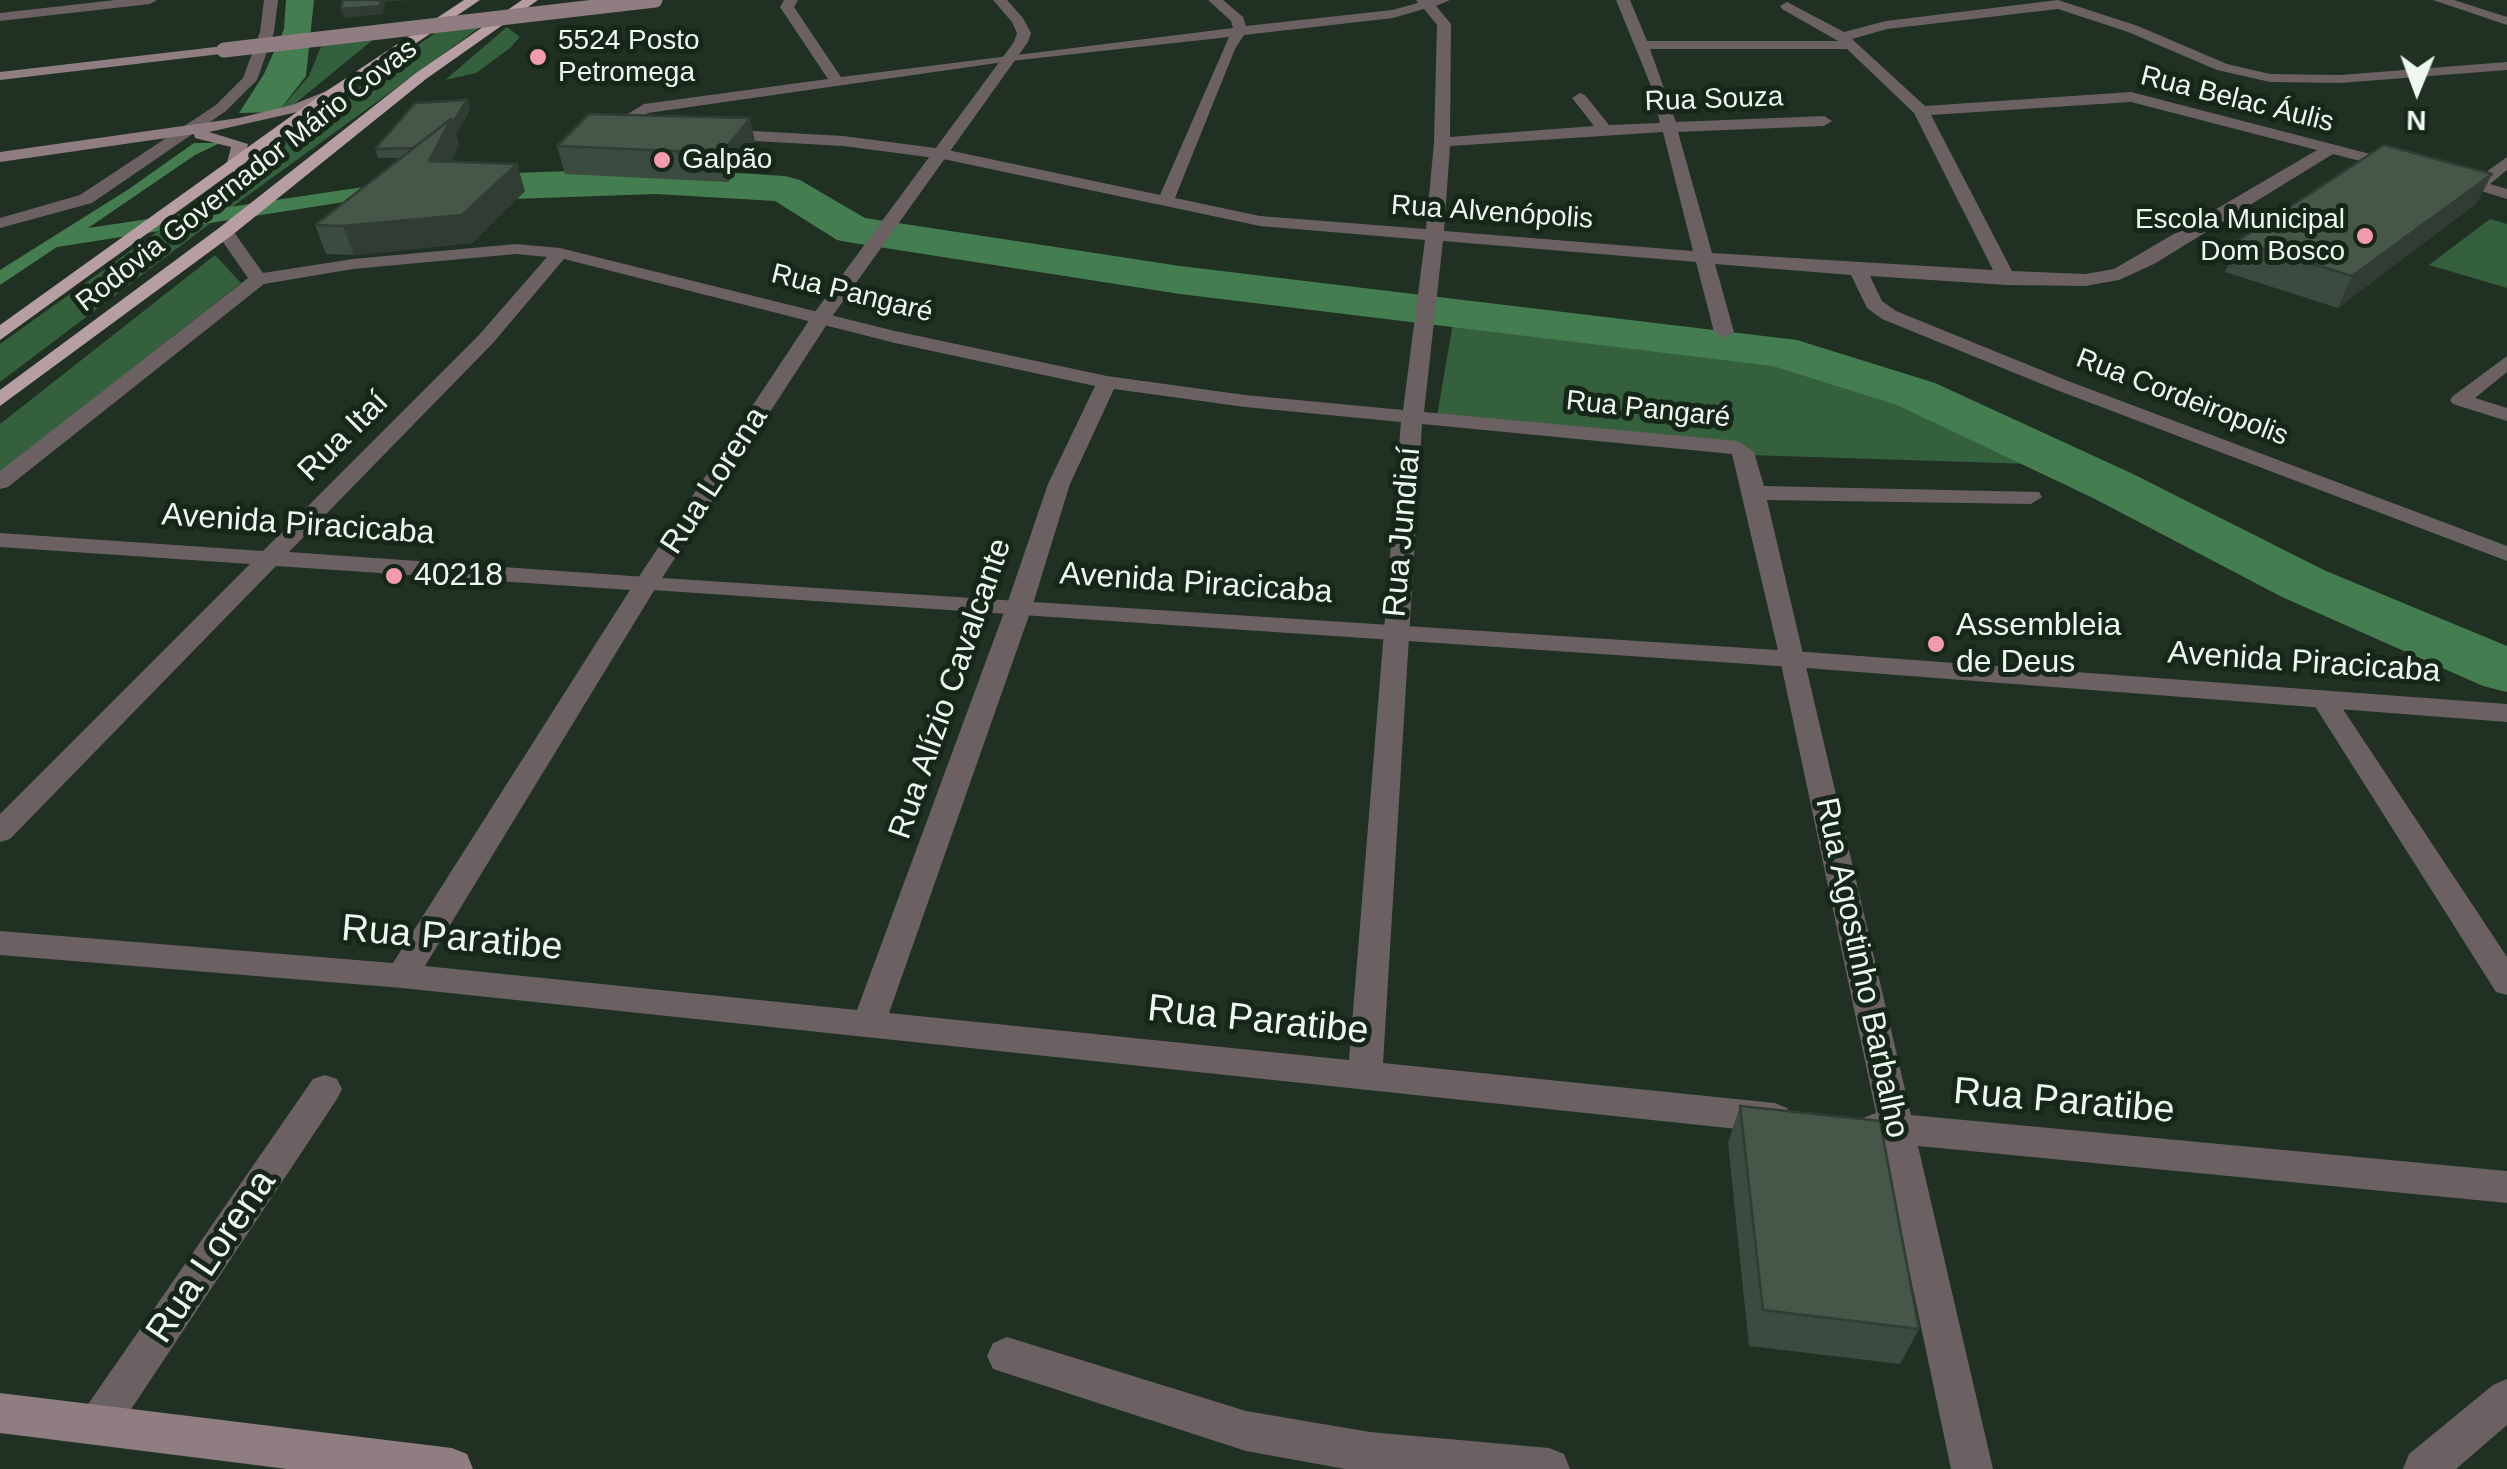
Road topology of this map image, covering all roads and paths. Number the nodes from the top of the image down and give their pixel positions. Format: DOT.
graph roads {
  1 [pos="150,0"];
  2 [pos="271,0"];
  3 [pos="473,0"];
  4 [pos="531,0"];
  5 [pos="655,0"];
  6 [pos="790,0"];
  7 [pos="1000,0"];
  8 [pos="1215,0"];
  9 [pos="1623,0"];
  10 [pos="2440,0"];
  11 [pos="1431,1"];
  12 [pos="2051,2"];
  13 [pos="1787,6"];
  14 [pos="0,17"];
  15 [pos="2507,21"];
  16 [pos="1240,31"];
  17 [pos="1846,41"];
  18 [pos="1644,45"];
  19 [pos="1011,57"];
  20 [pos="2507,66"];
  21 [pos="0,76"];
  22 [pos="837,81"];
  23 [pos="339,90"];
  24 [pos="1580,98"];
  25 [pos="1921,110"];
  26 [pos="1824,120"];
  27 [pos="1668,125"];
  28 [pos="1606,130"];
  29 [pos="667,132"];
  30 [pos="210,133"];
  31 [pos="184,134"];
  32 [pos="700,134"];
  33 [pos="1442,142"];
  34 [pos="2331,148"];
  35 [pos="943,154"];
  36 [pos="0,157"];
  37 [pos="2507,162"];
  38 [pos="234,167"];
  39 [pos="2423,172"];
  40 [pos="2441,176"];
  41 [pos="2478,186"];
  42 [pos="2507,194"];
  43 [pos="1166,202"];
  44 [pos="0,224"];
  45 [pos="225,232"];
  46 [pos="1432,237"];
  47 [pos="560,254"];
  48 [pos="1704,256"];
  49 [pos="1858,270"];
  50 [pos="258,279"];
  51 [pos="2008,279"];
  52 [pos="822,316"];
  53 [pos="1724,332"];
  54 [pos="0,334"];
  55 [pos="2507,362"];
  56 [pos="1107,382"];
  57 [pos="0,402"];
  58 [pos="2507,415"];
  59 [pos="1412,418"];
  60 [pos="1751,480"];
  61 [pos="0,482"];
  62 [pos="2031,496"];
  63 [pos="0,540"];
  64 [pos="2507,554"];
  65 [pos="269,558"];
  66 [pos="646,584"];
  67 [pos="1019,606"];
  68 [pos="1394,633"];
  69 [pos="1793,659"];
  70 [pos="2324,700"];
  71 [pos="2507,713"];
  72 [pos="0,832"];
  73 [pos="0,943"];
  74 [pos="402,976"];
  75 [pos="2507,983"];
  76 [pos="869,1023"];
  77 [pos="1365,1075"];
  78 [pos="325,1089"];
  79 [pos="1802,1120"];
  80 [pos="1840,1124"];
  81 [pos="1896,1128"];
  82 [pos="2507,1187"];
  83 [pos="1006,1356"];
  84 [pos="2507,1399"];
  85 [pos="0,1413"];
  86 [pos="98,1424"];
  87 [pos="452,1469"];
  88 [pos="1549,1469"];
  89 [pos="1972,1469"];
  90 [pos="2424,1469"];
  1 -- 14 [label="street"];
  2 -- 31 [label="street"];
  3 -- 23 [label="highway, Rodovia Governador Mário Covas"];
  4 -- 45 [label="highway, Rodovia Governador Mário Covas"];
  5 -- 21 [label="main road, bridge"];
  6 -- 22 [label="street"];
  7 -- 19 [label="street"];
  8 -- 16 [label="street"];
  9 -- 18 [label="street"];
  10 -- 15 [label="street"];
  11 -- 16 [label="street"];
  11 -- 33 [label="street, Rua Jundiaí"];
  12 -- 17 [label="street"];
  12 -- 20 [label="street"];
  13 -- 17 [label="street"];
  16 -- 19 [label="street"];
  16 -- 43 [label="street"];
  17 -- 18 [label="street"];
  17 -- 25 [label="street"];
  18 -- 27 [label="street"];
  19 -- 22 [label="street"];
  19 -- 35 [label="street, Rua Lorena"];
  22 -- 29 [label="street"];
  23 -- 30 [label="main road"];
  23 -- 38 [label="highway, Rodovia Governador Mário Covas"];
  24 -- 28 [label="street, Rua Souza"];
  25 -- 34 [label="street, Rua Belac Áulis"];
  25 -- 51 [label="street"];
  26 -- 27 [label="street, Rua Souza"];
  27 -- 28 [label="street, Rua Souza"];
  27 -- 48 [label="street"];
  28 -- 33 [label="street, Rua Souza"];
  30 -- 31 [label="main road"];
  30 -- 38 [label="main road"];
  31 -- 36 [label="main road"];
  31 -- 44 [label="street"];
  32 -- 35 [label="street, Rua Alvenópolis"];
  33 -- 46 [label="street, Rua Jundiaí"];
  34 -- 39 [label="street, Rua Belac Áulis"];
  34 -- 51 [label="street, Rua Alvenópolis"];
  35 -- 43 [label="street, Rua Alvenópolis"];
  35 -- 52 [label="street, Rua Lorena"];
  37 -- 41 [label="street"];
  38 -- 54 [label="highway, Rodovia Governador Mário Covas"];
  40 -- 41 [label="street"];
  41 -- 42 [label="street"];
  43 -- 46 [label="street, Rua Alvenópolis"];
  45 -- 50 [label="street"];
  45 -- 57 [label="highway, Rodovia Governador Mário Covas"];
  46 -- 48 [label="street, Rua Alvenópolis"];
  46 -- 59 [label="street, Rua Jundiaí"];
  47 -- 50 [label="street, Rua Pangaré"];
  47 -- 52 [label="street, Rua Pangaré"];
  47 -- 65 [label="street, Rua Itaí"];
  48 -- 49 [label="street, Rua Alvenópolis"];
  48 -- 53 [label="street"];
  49 -- 51 [label="street, Rua Alvenópolis"];
  49 -- 64 [label="street, Rua Cordeiropolis"];
  50 -- 61 [label="street"];
  52 -- 56 [label="street, Rua Pangaré"];
  52 -- 66 [label="street, Rua Lorena"];
  55 -- 58 [label="street"];
  56 -- 59 [label="street, Rua Pangaré"];
  56 -- 67 [label="street, Rua Alízio Cavalcante"];
  59 -- 60 [label="street, Rua Pangaré"];
  59 -- 68 [label="street, Rua Jundiaí"];
  60 -- 62 [label="street"];
  60 -- 69 [label="street, Rua Agostinho Barbalho"];
  63 -- 65 [label="street, Avenida Piracicaba"];
  65 -- 66 [label="street, Avenida Piracicaba"];
  65 -- 72 [label="street, Rua Itaí"];
  66 -- 67 [label="street, Avenida Piracicaba"];
  66 -- 74 [label="street, Rua Lorena"];
  67 -- 68 [label="street, Avenida Piracicaba"];
  67 -- 76 [label="street, Rua Alízio Cavalcante"];
  68 -- 69 [label="street, Avenida Piracicaba"];
  68 -- 77 [label="street, Rua Jundiaí"];
  69 -- 70 [label="street, Avenida Piracicaba"];
  69 -- 81 [label="street, Rua Agostinho Barbalho"];
  70 -- 71 [label="street, Avenida Piracicaba"];
  70 -- 75 [label="street"];
  73 -- 74 [label="street, Rua Paratibe"];
  74 -- 76 [label="street, Rua Paratibe"];
  76 -- 77 [label="street, Rua Paratibe"];
  77 -- 79 [label="street, Rua Paratibe"];
  78 -- 86 [label="street, Rua Lorena"];
  80 -- 81 [label="street, Rua Paratibe"];
  81 -- 82 [label="street, Rua Paratibe"];
  81 -- 89 [label="street, Rua Agostinho Barbalho"];
  83 -- 88 [label="street"];
  84 -- 90 [label="street"];
  85 -- 86 [label="main road"];
  86 -- 87 [label="main road"];
}
